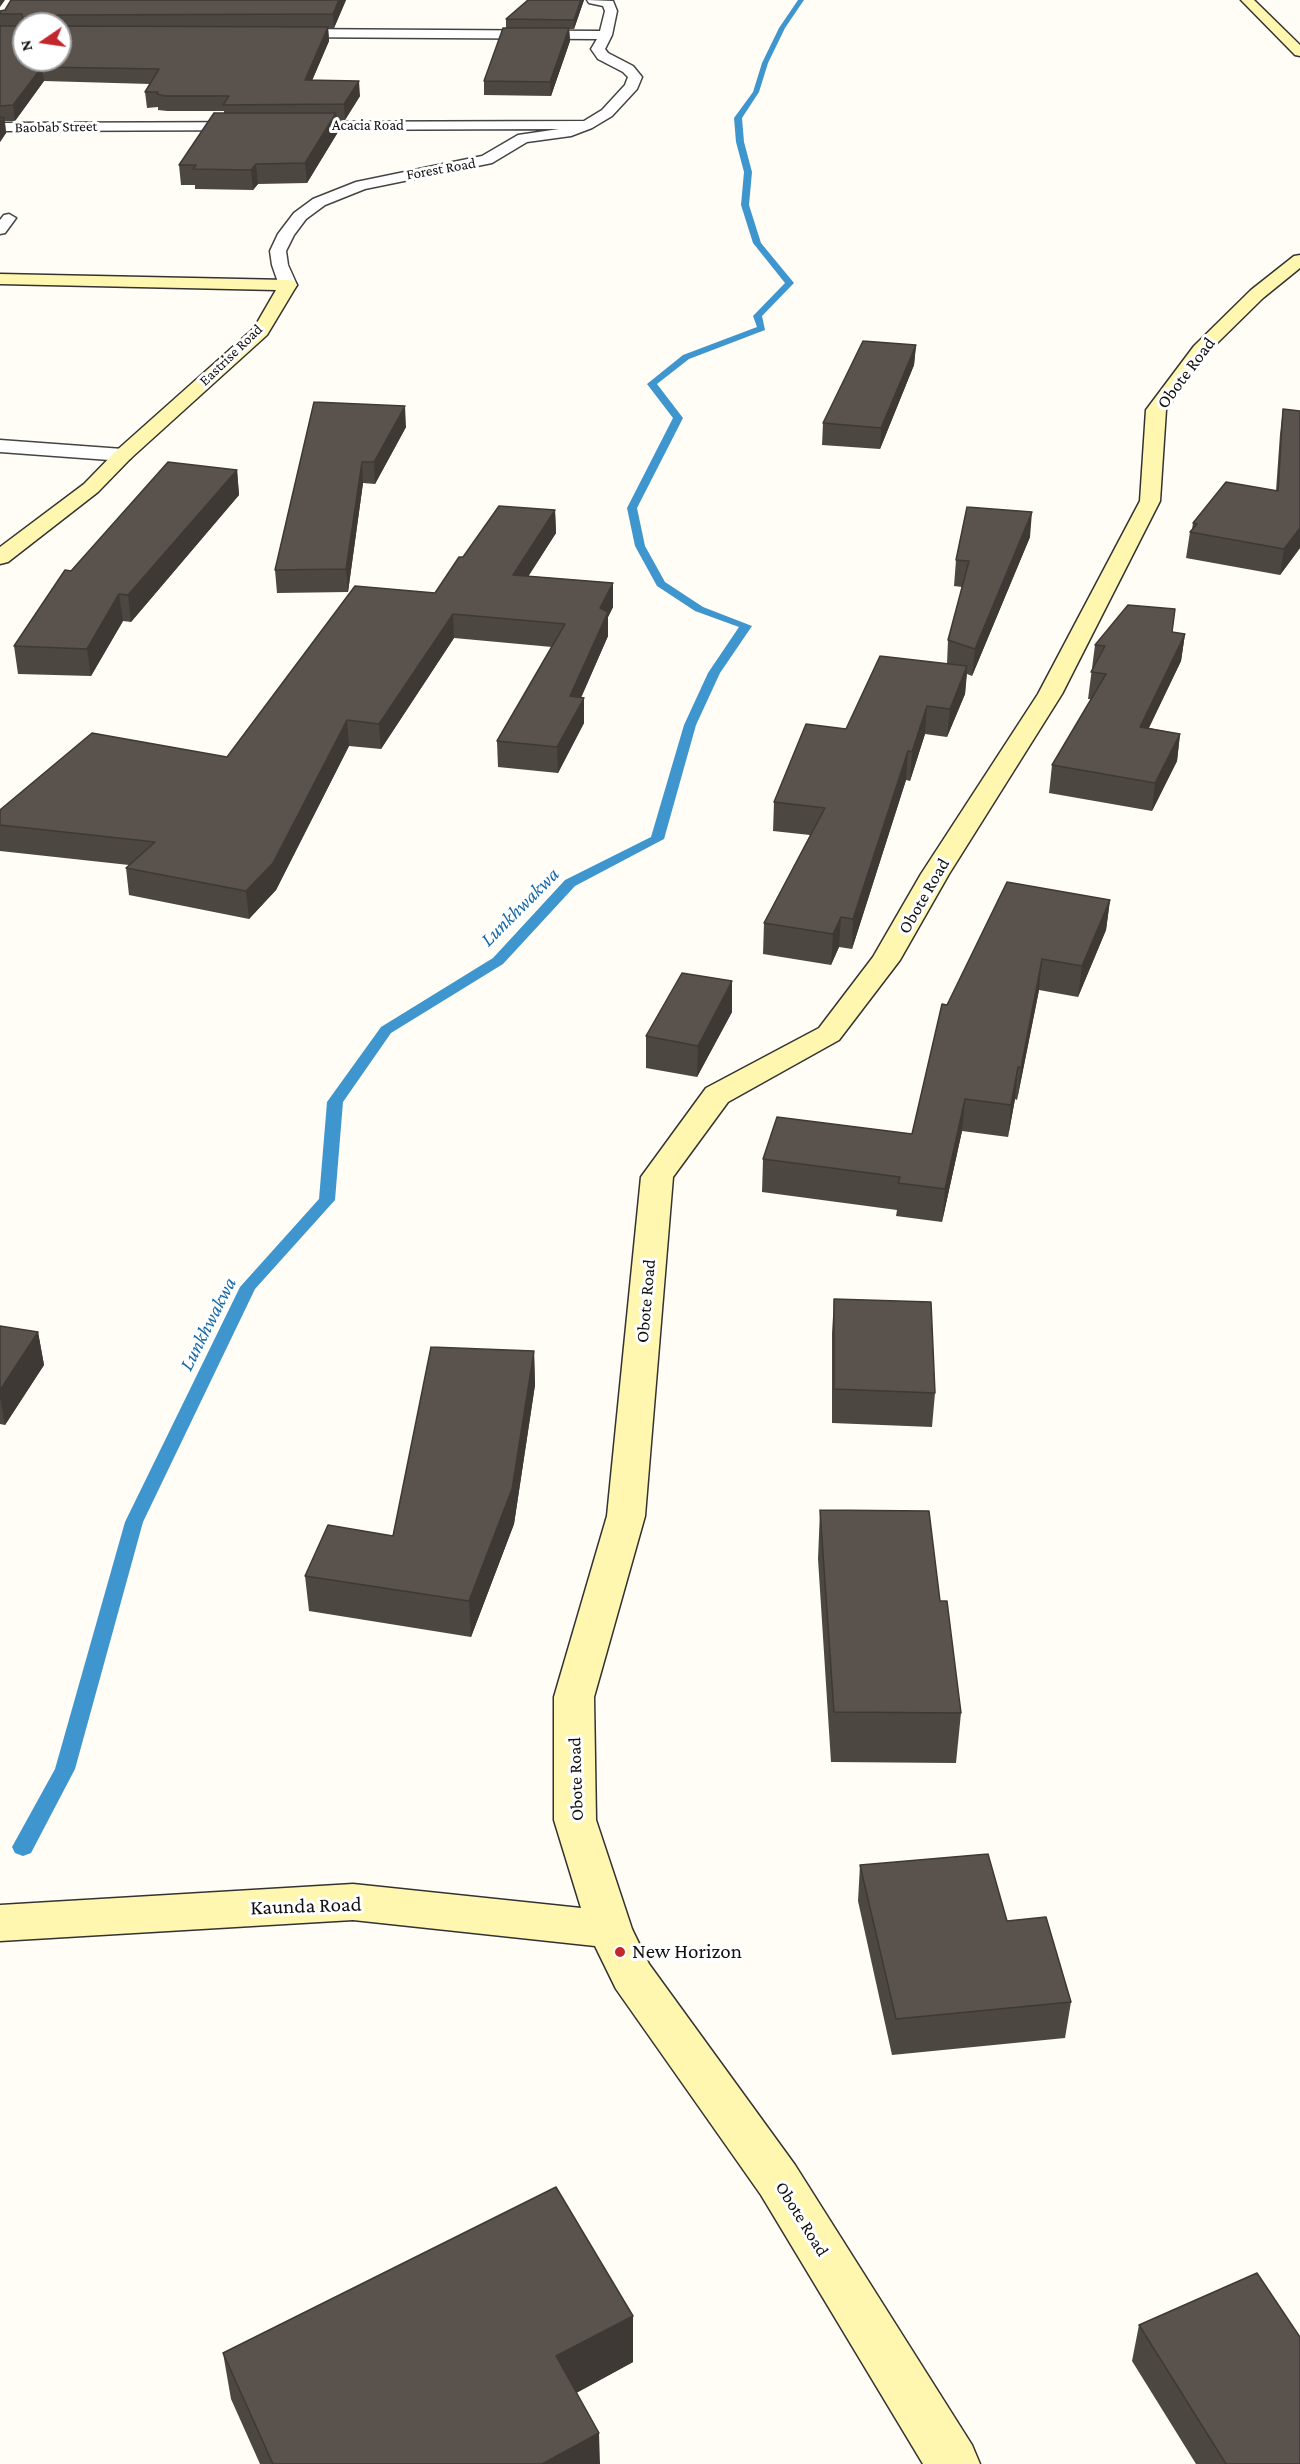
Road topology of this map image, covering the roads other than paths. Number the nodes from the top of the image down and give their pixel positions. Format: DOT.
graph roads {
  1 [pos="592,0"];
  2 [pos="1247,0"];
  3 [pos="268,33"];
  4 [pos="606,35"];
  5 [pos="1300,52"];
  6 [pos="587,125"];
  7 [pos="112,126"];
  8 [pos="0,128"];
  9 [pos="1300,260"];
  10 [pos="0,279"];
  11 [pos="288,285"];
  12 [pos="0,446"];
  13 [pos="123,454"];
  14 [pos="0,557"];
  15 [pos="0,1923"];
  16 [pos="610,1929"];
  17 [pos="953,2464"];
  1 -- 4 [label="street, Forest Road"];
  2 -- 5 [label="street"];
  3 -- 4 [label="street"];
  4 -- 6 [label="street, Forest Road"];
  6 -- 7 [label="street, Acacia Road"];
  6 -- 11 [label="street, Forest Road"];
  7 -- 8 [label="street, Baobab Street"];
  9 -- 16 [label="street, Obote Road"];
  10 -- 11 [label="street"];
  11 -- 13 [label="street, Eastrise Road"];
  12 -- 13 [label="street"];
  13 -- 14 [label="street, Eastrise Road"];
  15 -- 16 [label="street, Kaunda Road"];
  16 -- 17 [label="street, Obote Road"];
}
